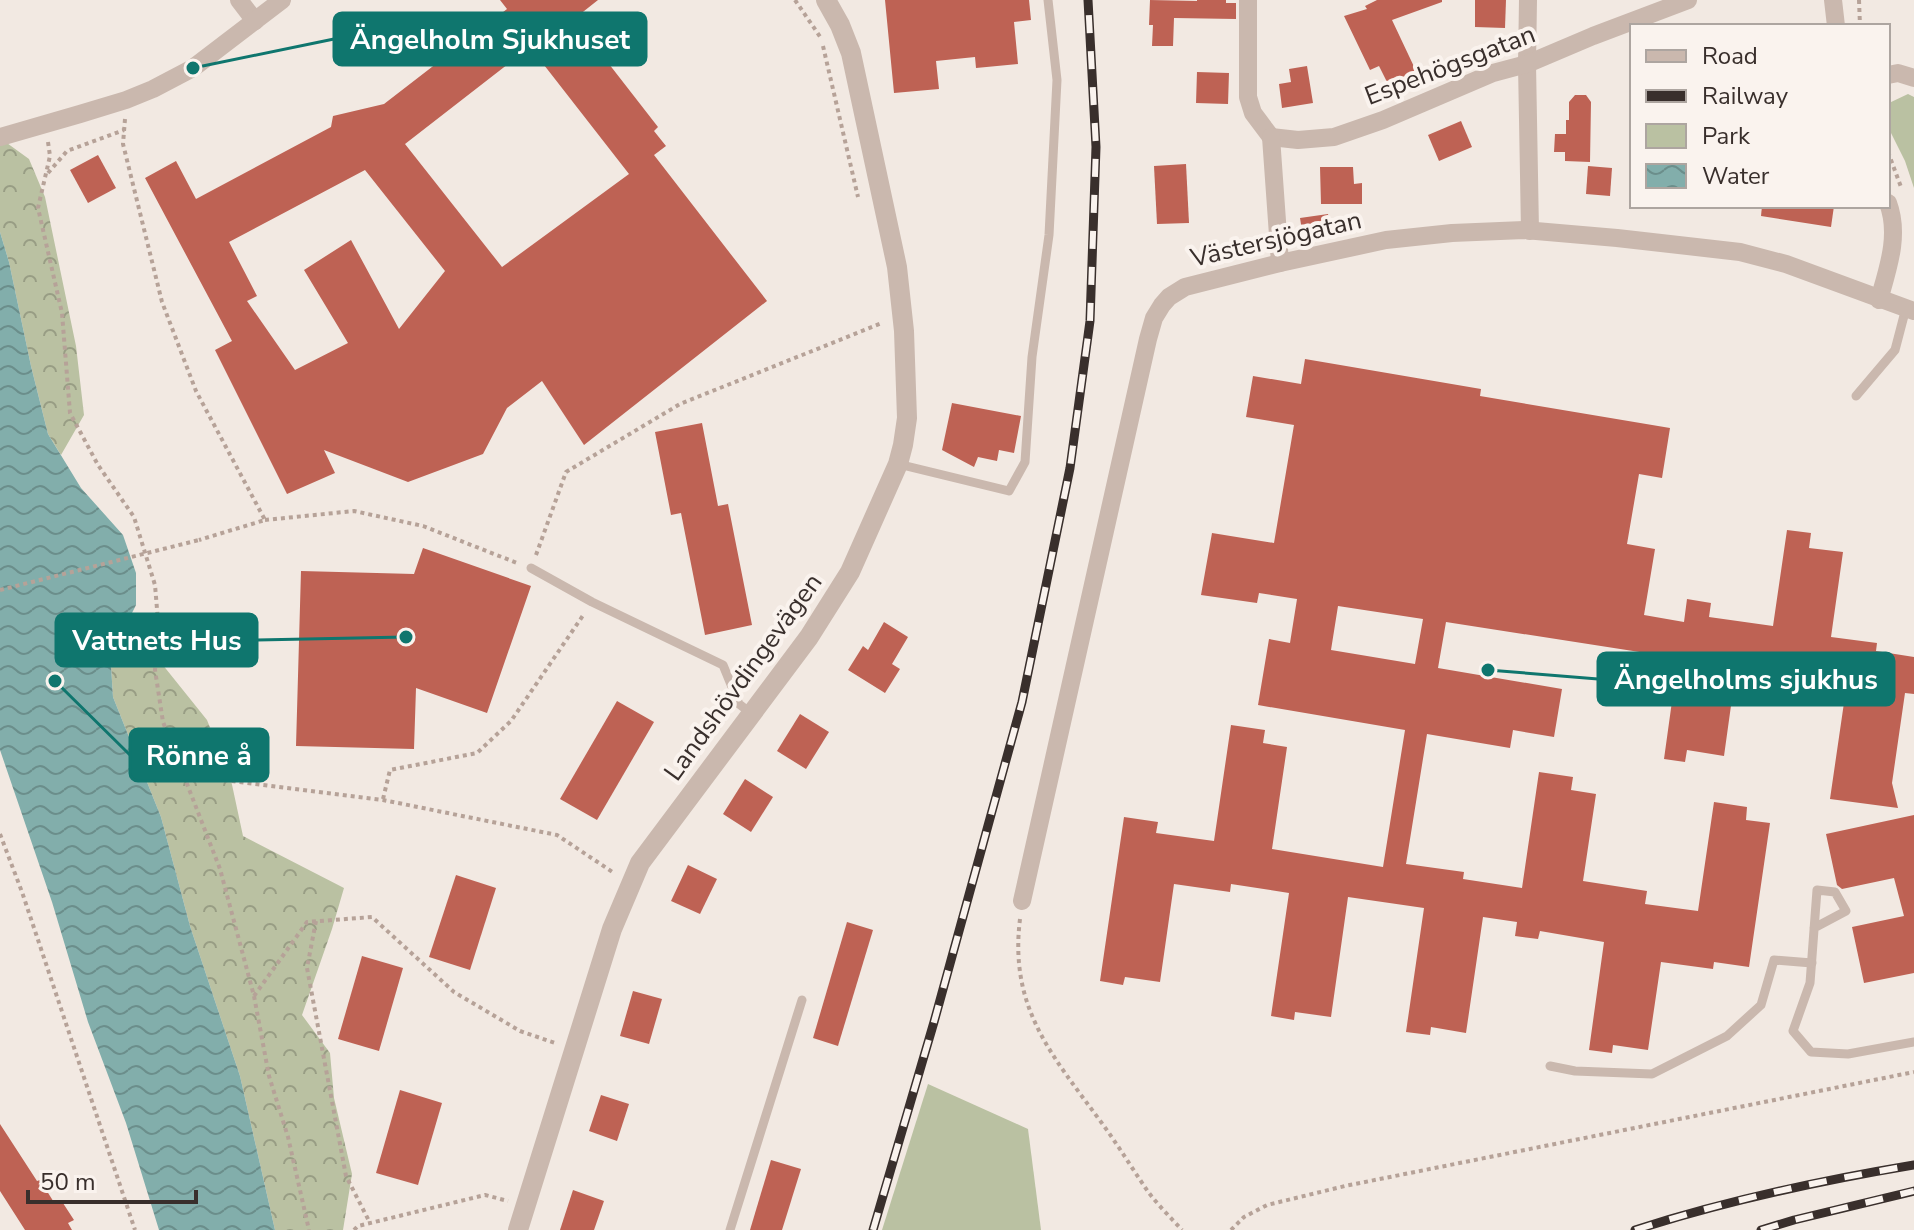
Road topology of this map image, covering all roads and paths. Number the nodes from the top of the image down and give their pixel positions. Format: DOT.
graph roads {
  1 [pos="239,0"];
  2 [pos="282,0"];
  3 [pos="795,0"];
  4 [pos="826,0"];
  5 [pos="1048,0"];
  6 [pos="1248,0"];
  7 [pos="1528,0"];
  8 [pos="1688,0"];
  9 [pos="1833,0"];
  10 [pos="1859,0"];
  11 [pos="255,21"];
  12 [pos="1836,24"];
  13 [pos="1860,24"];
  14 [pos="1527,64"];
  15 [pos="1890,75"];
  16 [pos="1914,78"];
  17 [pos="126,100"];
  18 [pos="124,130"];
  19 [pos="0,137"];
  20 [pos="1271,137"];
  21 [pos="49,142"];
  22 [pos="46,175"];
  23 [pos="859,203"];
  24 [pos="1890,208"];
  25 [pos="1530,231"];
  26 [pos="1280,263"];
  27 [pos="1879,300"];
  28 [pos="1910,309"];
  29 [pos="889,331"];
  30 [pos="1856,396"];
  31 [pos="898,464"];
  32 [pos="265,520"];
  33 [pos="531,568"];
  34 [pos="0,590"];
  35 [pos="592,602"];
  36 [pos="752,714"];
  37 [pos="183,775"];
  38 [pos="383,800"];
  39 [pos="0,834"];
  40 [pos="620,863"];
  41 [pos="1022,901"];
  42 [pos="316,921"];
  43 [pos="1814,928"];
  44 [pos="1812,963"];
  45 [pos="254,996"];
  46 [pos="802,1000"];
  47 [pos="1914,1042"];
  48 [pos="575,1049"];
  49 [pos="1550,1066"];
  50 [pos="1914,1072"];
  51 [pos="526,1206"];
  52 [pos="370,1223"];
  53 [pos="135,1230"];
  54 [pos="309,1230"];
  55 [pos="354,1230"];
  56 [pos="518,1230"];
  57 [pos="730,1230"];
  58 [pos="1182,1230"];
  59 [pos="1231,1230"];
  1 -- 11 [label="street"];
  2 -- 11 [label="street"];
  3 -- 23 [label="path"];
  4 -- 31 [label="street, Landshövdingevägen"];
  5 -- 31 [label="lane"];
  6 -- 20 [label="street"];
  7 -- 14 [label="street"];
  8 -- 14 [label="street, Espehögsgatan"];
  9 -- 12 [label="street"];
  10 -- 13 [label="path"];
  11 -- 17 [label="street"];
  14 -- 20 [label="street, Espehögsgatan"];
  14 -- 25 [label="street"];
  15 -- 16 [label="street"];
  17 -- 18 [label="path"];
  17 -- 19 [label="street"];
  18 -- 22 [label="path"];
  18 -- 32 [label="path"];
  20 -- 26 [label="street"];
  21 -- 22 [label="path"];
  22 -- 37 [label="path"];
  24 -- 27 [label="street"];
  25 -- 26 [label="street, Västersjögatan"];
  25 -- 27 [label="street, Västersjögatan"];
  26 -- 41 [label="street, Västersjögatan"];
  27 -- 28 [label="street, Västersjögatan"];
  28 -- 30 [label="lane"];
  29 -- 33 [label="path"];
  31 -- 36 [label="street, Landshövdingevägen"];
  32 -- 33 [label="path"];
  32 -- 34 [label="path, bridge"];
  33 -- 35 [label="lane"];
  35 -- 36 [label="lane"];
  35 -- 38 [label="path"];
  36 -- 48 [label="street, Landshövdingevägen"];
  37 -- 38 [label="path"];
  37 -- 45 [label="path"];
  38 -- 40 [label="path"];
  39 -- 53 [label="path"];
  41 -- 58 [label="path"];
  42 -- 45 [label="path"];
  42 -- 48 [label="path"];
  42 -- 52 [label="path"];
  43 -- 43 [label="lane"];
  43 -- 44 [label="lane"];
  44 -- 47 [label="lane"];
  44 -- 49 [label="lane"];
  45 -- 54 [label="path"];
  46 -- 57 [label="lane"];
  48 -- 51 [label="street, Landshövdingevägen"];
  50 -- 59 [label="path"];
  51 -- 52 [label="path"];
  51 -- 56 [label="street, Landshövdingevägen"];
  52 -- 55 [label="path"];
}
